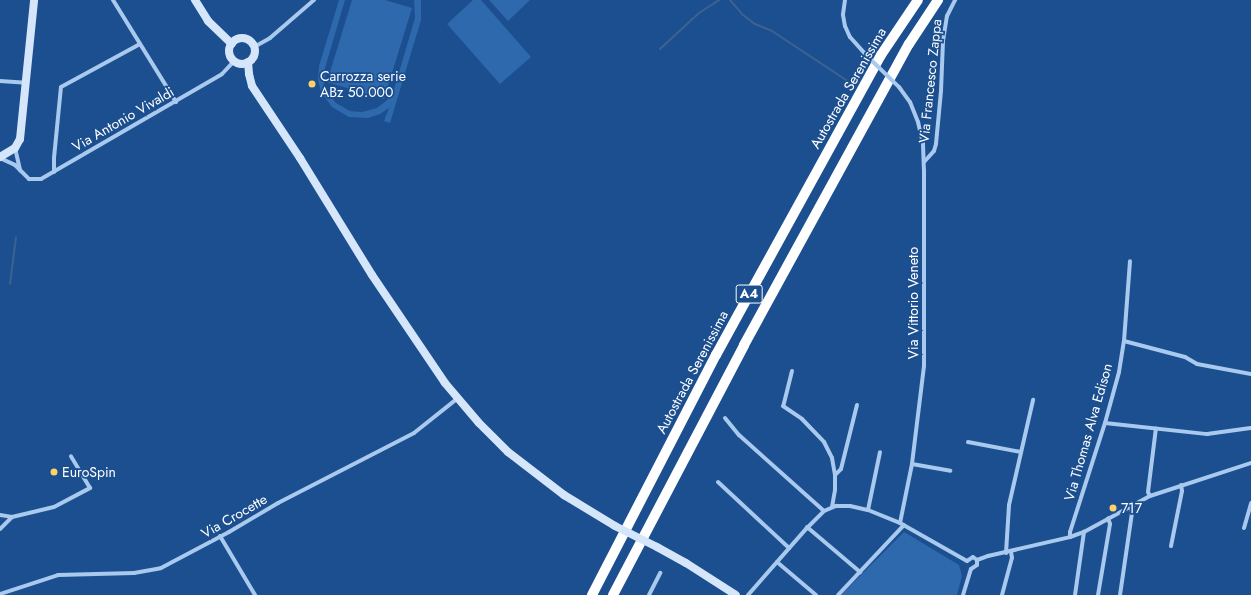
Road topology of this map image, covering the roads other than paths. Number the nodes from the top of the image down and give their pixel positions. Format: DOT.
graph roads {
  1 [pos="113,0"];
  2 [pos="195,0"];
  3 [pos="314,0"];
  4 [pos="845,0"];
  5 [pos="918,0"];
  6 [pos="938,0"];
  7 [pos="955,0"];
  8 [pos="36,1"];
  9 [pos="140,44"];
  10 [pos="232,44"];
  11 [pos="254,47"];
  12 [pos="234,61"];
  13 [pos="248,62"];
  14 [pos="0,81"];
  15 [pos="26,83"];
  16 [pos="176,102"];
  17 [pos="15,148"];
  18 [pos="0,157"];
  19 [pos="924,162"];
  20 [pos="20,170"];
  21 [pos="54,172"];
  22 [pos="1130,261"];
  23 [pos="1124,341"];
  24 [pos="792,371"];
  25 [pos="1251,374"];
  26 [pos="458,398"];
  27 [pos="1033,400"];
  28 [pos="857,405"];
  29 [pos="725,418"];
  30 [pos="1105,423"];
  31 [pos="1156,428"];
  32 [pos="1251,428"];
  33 [pos="968,442"];
  34 [pos="880,452"];
  35 [pos="1021,452"];
  36 [pos="71,456"];
  37 [pos="1251,463"];
  38 [pos="912,464"];
  39 [pos="950,471"];
  40 [pos="835,474"];
  41 [pos="718,482"];
  42 [pos="1181,485"];
  43 [pos="1150,496"];
  44 [pos="1251,503"];
  45 [pos="1131,506"];
  46 [pos="832,507"];
  47 [pos="868,510"];
  48 [pos="824,511"];
  49 [pos="0,515"];
  50 [pos="12,517"];
  51 [pos="1108,518"];
  52 [pos="902,524"];
  53 [pos="808,527"];
  54 [pos="1244,528"];
  55 [pos="0,529"];
  56 [pos="1084,532"];
  57 [pos="220,536"];
  58 [pos="1070,537"];
  59 [pos="1171,546"];
  60 [pos="789,548"];
  61 [pos="1009,552"];
  62 [pos="977,560"];
  63 [pos="967,561"];
  64 [pos="777,562"];
  65 [pos="971,569"];
  66 [pos="860,572"];
  67 [pos="660,573"];
  68 [pos="0,594"];
  69 [pos="255,595"];
  70 [pos="592,595"];
  71 [pos="614,595"];
  72 [pos="649,595"];
  73 [pos="736,595"];
  74 [pos="748,595"];
  75 [pos="816,595"];
  76 [pos="838,595"];
  77 [pos="963,595"];
  78 [pos="1002,595"];
  79 [pos="1075,595"];
  80 [pos="1098,595"];
  81 [pos="1120,595"];
  1 -- 9 [label="street"];
  2 -- 10 [label="street"];
  3 -- 11 [label="street"];
  4 -- 19 [label="street, Via Vittorio Veneto, bridge"];
  5 -- 70 [label="highway, Autostrada Serenissima / A4"];
  6 -- 71 [label="highway, A4"];
  7 -- 19 [label="street, Via Francesco Zappa"];
  8 -- 15 [label="street"];
  9 -- 16 [label="street"];
  9 -- 21 [label="street"];
  10 -- 11 [label="street"];
  10 -- 12 [label="street"];
  11 -- 13 [label="street"];
  12 -- 13 [label="street"];
  12 -- 16 [label="street, Via Antonio Vivaldi"];
  13 -- 26 [label="street"];
  14 -- 15 [label="street"];
  15 -- 17 [label="street"];
  16 -- 21 [label="street, Via Antonio Vivaldi"];
  17 -- 18 [label="street"];
  17 -- 20 [label="street"];
  18 -- 20 [label="street, Via Antonio Vivaldi"];
  19 -- 38 [label="street, Via Vittorio Veneto"];
  20 -- 21 [label="street, Via Antonio Vivaldi"];
  22 -- 23 [label="street, Via Thomas Alva Edison"];
  23 -- 25 [label="street"];
  23 -- 30 [label="street, Via Thomas Alva Edison"];
  24 -- 40 [label="street"];
  26 -- 57 [label="street, Via Crocette"];
  26 -- 73 [label="street, bridge"];
  27 -- 35 [label="street"];
  28 -- 40 [label="street"];
  29 -- 48 [label="street"];
  30 -- 31 [label="street"];
  30 -- 58 [label="street, Via Thomas Alva Edison"];
  31 -- 32 [label="street"];
  31 -- 43 [label="street"];
  33 -- 35 [label="street"];
  34 -- 47 [label="street"];
  35 -- 61 [label="street"];
  36 -- 50 [label="street"];
  37 -- 42 [label="street"];
  38 -- 39 [label="street"];
  38 -- 52 [label="street, Via Vittorio Veneto"];
  40 -- 46 [label="street"];
  41 -- 60 [label="street"];
  42 -- 43 [label="street"];
  42 -- 59 [label="street"];
  43 -- 45 [label="street"];
  44 -- 54 [label="street"];
  45 -- 51 [label="street"];
  45 -- 81 [label="street"];
  46 -- 47 [label="street"];
  46 -- 48 [label="street"];
  47 -- 52 [label="street"];
  48 -- 53 [label="street"];
  49 -- 50 [label="street"];
  50 -- 55 [label="street"];
  51 -- 56 [label="street"];
  51 -- 80 [label="street"];
  52 -- 63 [label="street"];
  52 -- 66 [label="street"];
  53 -- 60 [label="street"];
  53 -- 66 [label="street"];
  56 -- 58 [label="street"];
  56 -- 79 [label="street"];
  57 -- 68 [label="street, Via Crocette"];
  57 -- 69 [label="street"];
  58 -- 61 [label="street"];
  60 -- 64 [label="street"];
  61 -- 62 [label="street"];
  61 -- 78 [label="street"];
  62 -- 63 [label="street"];
  62 -- 65 [label="street"];
  63 -- 65 [label="street"];
  64 -- 74 [label="street"];
  64 -- 75 [label="street"];
  65 -- 77 [label="street"];
  66 -- 76 [label="street"];
  67 -- 72 [label="street"];
}
